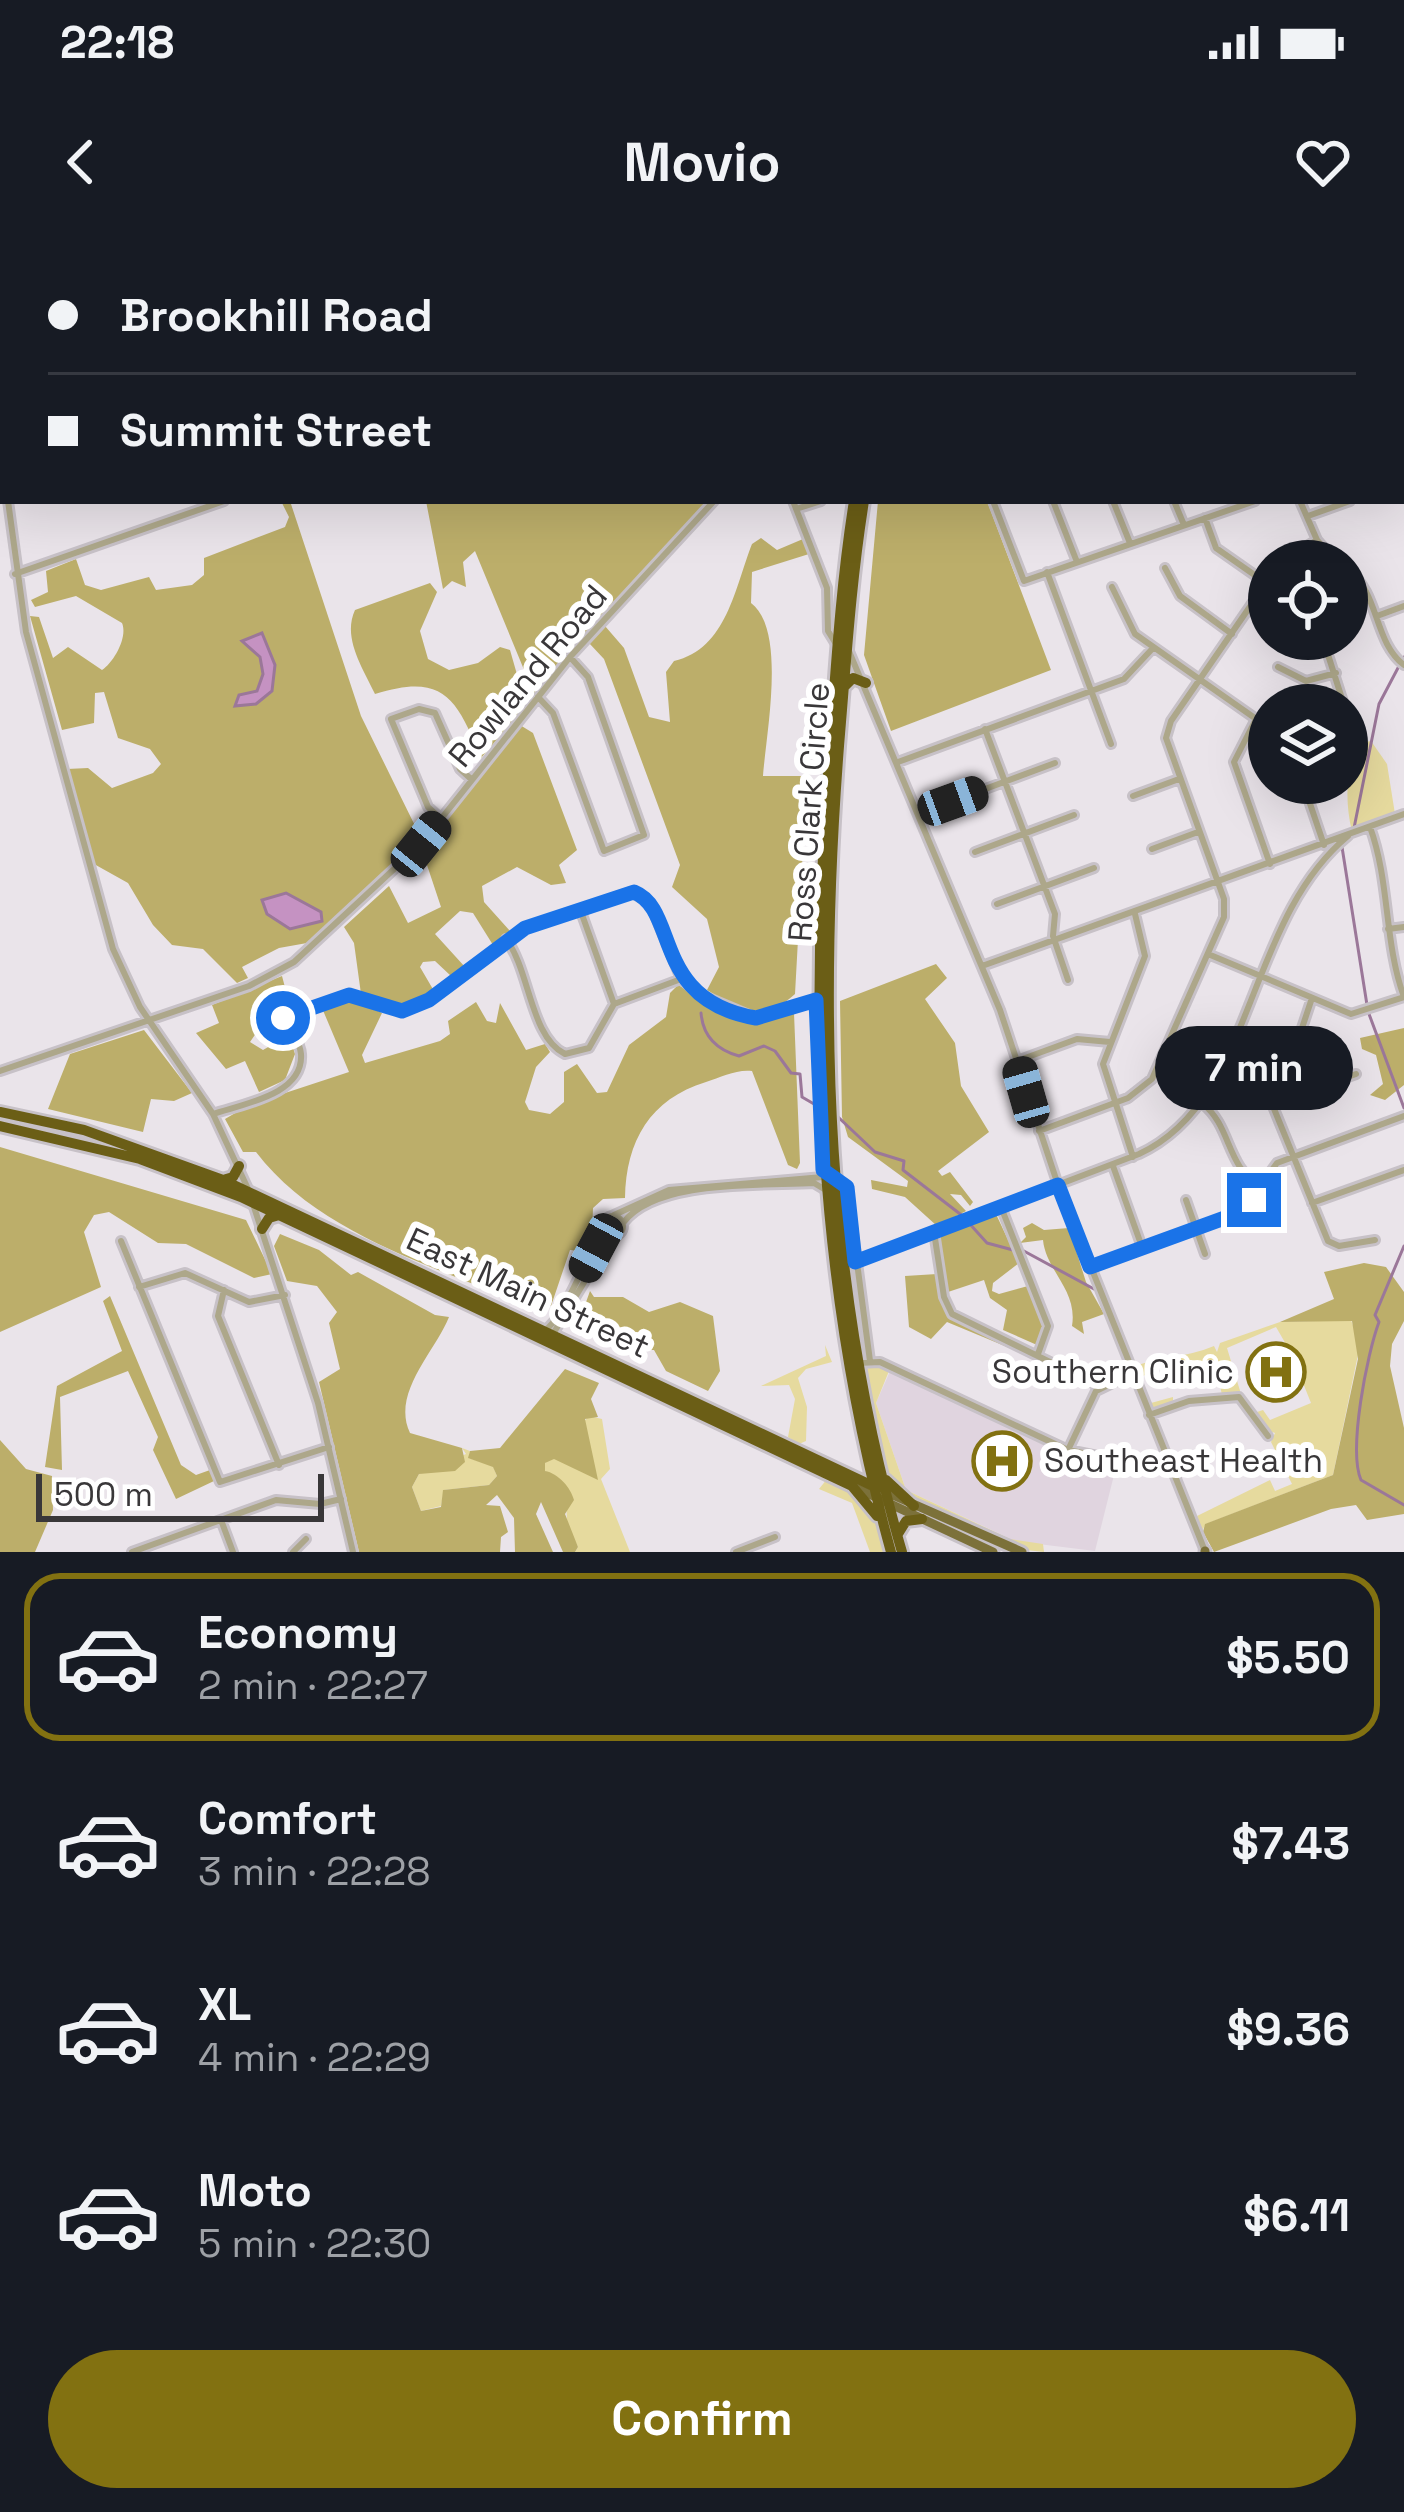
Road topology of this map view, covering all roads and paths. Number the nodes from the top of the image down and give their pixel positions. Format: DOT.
graph roads {
  1 [pos="8,504"];
  2 [pos="215,504"];
  3 [pos="711,504"];
  4 [pos="854,504"];
  5 [pos="864,504"];
  6 [pos="993,504"];
  7 [pos="1054,504"];
  8 [pos="1114,504"];
  9 [pos="1175,504"];
  10 [pos="1236,504"];
  11 [pos="1301,504"];
  12 [pos="1341,504"];
  13 [pos="794,505"];
  14 [pos="1307,516"];
  15 [pos="1205,518"];
  16 [pos="1184,525"];
  17 [pos="1317,540"];
  18 [pos="1130,543"];
  19 [pos="1077,562"];
  20 [pos="1165,568"];
  21 [pos="1248,570"];
  22 [pos="1047,572"];
  23 [pos="15,574"];
  24 [pos="1112,587"];
  25 [pos="1368,594"];
  26 [pos="1404,606"];
  27 [pos="1248,611"];
  28 [pos="1377,616"];
  29 [pos="1232,634"];
  30 [pos="843,646"];
  31 [pos="1153,648"];
  32 [pos="570,657"];
  33 [pos="1331,660"];
  34 [pos="1404,665"];
  35 [pos="1278,667"];
  36 [pos="1336,673"];
  37 [pos="1199,680"];
  38 [pos="866,682"];
  39 [pos="1339,684"];
  40 [pos="844,687"];
  41 [pos="1092,691"];
  42 [pos="538,697"];
  43 [pos="1248,714"];
  44 [pos="985,728"];
  45 [pos="1248,735"];
  46 [pos="1112,744"];
  47 [pos="898,762"];
  48 [pos="1055,763"];
  49 [pos="832,773"];
  50 [pos="1179,779"];
  51 [pos="472,780"];
  52 [pos="1005,781"];
  53 [pos="1133,796"];
  54 [pos="953,801"];
  55 [pos="1248,802"];
  56 [pos="1249,804"];
  57 [pos="1310,804"];
  58 [pos="1404,814"];
  59 [pos="1074,815"];
  60 [pos="441,819"];
  61 [pos="1370,827"];
  62 [pos="1198,832"];
  63 [pos="1024,834"];
  64 [pos="1348,836"];
  65 [pos="1324,845"];
  66 [pos="1152,849"];
  67 [pos="975,852"];
  68 [pos="1270,864"];
  69 [pos="1094,868"];
  70 [pos="1218,884"];
  71 [pos="1044,886"];
  72 [pos="997,904"];
  73 [pos="580,909"];
  74 [pos="1135,914"];
  75 [pos="1404,927"];
  76 [pos="1388,929"];
  77 [pos="506,939"];
  78 [pos="1055,941"];
  79 [pos="1208,954"];
  80 [pos="982,966"];
  81 [pos="1259,976"];
  82 [pos="681,979"];
  83 [pos="1068,980"];
  84 [pos="1404,997"];
  85 [pos="1312,998"];
  86 [pos="820,1000"];
  87 [pos="614,1004"];
  88 [pos="262,1012"];
  89 [pos="287,1019"];
  90 [pos="149,1021"];
  91 [pos="1110,1042"];
  92 [pos="1226,1057"];
  93 [pos="1017,1061"];
  94 [pos="0,1071"];
  95 [pos="1357,1074"];
  96 [pos="1320,1087"];
  97 [pos="1114,1103"];
  98 [pos="1202,1104"];
  99 [pos="1272,1104"];
  100 [pos="0,1112"];
  101 [pos="213,1114"];
  102 [pos="1404,1116"];
  103 [pos="0,1126"];
  104 [pos="1039,1131"];
  105 [pos="1133,1156"];
  106 [pos="1293,1156"];
  107 [pos="1112,1165"];
  108 [pos="239,1166"];
  109 [pos="1404,1170"];
  110 [pos="223,1180"];
  111 [pos="828,1181"];
  112 [pos="1058,1185"];
  113 [pos="1261,1186"];
  114 [pos="251,1197"];
  115 [pos="1186,1200"];
  116 [pos="1312,1203"];
  117 [pos="1001,1206"];
  118 [pos="279,1215"];
  119 [pos="614,1215"];
  120 [pos="623,1223"];
  121 [pos="1196,1228"];
  122 [pos="262,1229"];
  123 [pos="603,1229"];
  124 [pos="934,1232"];
  125 [pos="612,1236"];
  126 [pos="1375,1240"];
  127 [pos="121,1241"];
  128 [pos="1142,1247"];
  129 [pos="1205,1254"];
  130 [pos="855,1262"];
  131 [pos="1090,1267"];
  132 [pos="140,1287"];
  133 [pos="224,1290"];
  134 [pos="285,1295"];
  135 [pos="552,1334"];
  136 [pos="1038,1354"];
  137 [pos="858,1363"];
  138 [pos="1132,1372"];
  139 [pos="1101,1387"];
  140 [pos="1172,1407"];
  141 [pos="1149,1415"];
  142 [pos="1154,1426"];
  143 [pos="1268,1436"];
  144 [pos="329,1447"];
  145 [pos="1068,1450"];
  146 [pos="867,1456"];
  147 [pos="279,1465"];
  148 [pos="880,1471"];
  149 [pos="1172,1471"];
  150 [pos="846,1472"];
  151 [pos="852,1486"];
  152 [pos="881,1495"];
  153 [pos="341,1498"];
  154 [pos="914,1506"];
  155 [pos="922,1519"];
  156 [pos="221,1520"];
  157 [pos="885,1529"];
  158 [pos="974,1533"];
  159 [pos="775,1537"];
  160 [pos="897,1537"];
  161 [pos="960,1538"];
  162 [pos="306,1539"];
  163 [pos="131,1552"];
  164 [pos="233,1552"];
  165 [pos="293,1552"];
  166 [pos="353,1552"];
  167 [pos="736,1552"];
  168 [pos="891,1552"];
  169 [pos="902,1552"];
  170 [pos="993,1552"];
  171 [pos="1022,1552"];
  172 [pos="1205,1552"];
  1 -- 23 [label="street"];
  2 -- 23 [label="street"];
  3 -- 32 [label="street, Rowland Road"];
  4 -- 30 [label="highway, Ross Clark Circle"];
  5 -- 30 [label="highway, Ross Clark Circle"];
  6 -- 22 [label="street"];
  7 -- 19 [label="street"];
  8 -- 18 [label="street"];
  9 -- 16 [label="street"];
  10 -- 15 [label="street"];
  11 -- 14 [label="street"];
  12 -- 14 [label="street"];
  13 -- 30 [label="street"];
  14 -- 17 [label="street"];
  15 -- 16 [label="street"];
  15 -- 21 [label="street"];
  16 -- 18 [label="street"];
  18 -- 19 [label="street"];
  19 -- 22 [label="street"];
  20 -- 29 [label="street"];
  22 -- 41 [label="street"];
  23 -- 90 [label="street"];
  24 -- 31 [label="street"];
  25 -- 28 [label="street"];
  26 -- 28 [label="street"];
  27 -- 29 [label="street"];
  28 -- 34 [label="street"];
  29 -- 37 [label="street"];
  30 -- 38 [label="street"];
  30 -- 40 [label="highway, Ross Clark Circle"];
  30 -- 49 [label="highway, Ross Clark Circle"];
  31 -- 37 [label="street"];
  31 -- 41 [label="street"];
  32 -- 42 [label="street, Rowland Road"];
  32 -- 42 [label="street"];
  33 -- 36 [label="street"];
  35 -- 36 [label="street"];
  36 -- 39 [label="street"];
  37 -- 43 [label="street"];
  37 -- 50 [label="street"];
  38 -- 40 [label="highway"];
  38 -- 47 [label="street"];
  40 -- 49 [label="highway, Ross Clark Circle"];
  41 -- 44 [label="street"];
  41 -- 46 [label="street"];
  42 -- 51 [label="street, Rowland Road"];
  44 -- 47 [label="street"];
  44 -- 52 [label="street"];
  45 -- 55 [label="street"];
  47 -- 80 [label="street"];
  48 -- 52 [label="street"];
  49 -- 86 [label="highway, Ross Clark Circle"];
  50 -- 53 [label="street"];
  50 -- 62 [label="street"];
  51 -- 60 [label="street, Rowland Road"];
  51 -- 60 [label="street"];
  52 -- 54 [label="street"];
  52 -- 63 [label="street"];
  56 -- 68 [label="street"];
  57 -- 65 [label="street"];
  58 -- 61 [label="street"];
  59 -- 63 [label="street"];
  60 -- 90 [label="street, Rowland Road"];
  61 -- 64 [label="street"];
  61 -- 76 [label="street"];
  62 -- 66 [label="street"];
  62 -- 70 [label="street"];
  63 -- 67 [label="street"];
  63 -- 71 [label="street"];
  64 -- 65 [label="street"];
  64 -- 81 [label="street"];
  65 -- 68 [label="street"];
  68 -- 70 [label="street"];
  69 -- 71 [label="street"];
  70 -- 74 [label="street"];
  70 -- 79 [label="street"];
  71 -- 72 [label="street"];
  71 -- 78 [label="street"];
  73 -- 77 [label="street"];
  73 -- 82 [label="street"];
  73 -- 87 [label="street"];
  74 -- 78 [label="street"];
  74 -- 91 [label="street"];
  75 -- 76 [label="street"];
  76 -- 84 [label="street"];
  77 -- 87 [label="street"];
  77 -- 89 [label="street"];
  78 -- 80 [label="street"];
  78 -- 83 [label="street"];
  79 -- 81 [label="street"];
  79 -- 97 [label="street"];
  80 -- 93 [label="street"];
  81 -- 85 [label="street"];
  81 -- 92 [label="street"];
  82 -- 86 [label="street"];
  82 -- 87 [label="street"];
  84 -- 85 [label="street"];
  85 -- 96 [label="street"];
  86 -- 111 [label="highway, Ross Clark Circle"];
  88 -- 89 [label="street"];
  89 -- 101 [label="street"];
  90 -- 94 [label="street, Rowland Road"];
  90 -- 101 [label="street"];
  91 -- 93 [label="street"];
  91 -- 97 [label="street"];
  92 -- 98 [label="street"];
  92 -- 99 [label="street"];
  93 -- 104 [label="street"];
  95 -- 96 [label="street"];
  96 -- 99 [label="street"];
  97 -- 104 [label="street"];
  97 -- 105 [label="street"];
  98 -- 105 [label="street"];
  98 -- 113 [label="street"];
  99 -- 106 [label="street"];
  100 -- 110 [label="highway, East Main Street"];
  101 -- 108 [label="street"];
  102 -- 106 [label="street"];
  103 -- 114 [label="highway, East Main Street"];
  104 -- 112 [label="street"];
  105 -- 107 [label="street"];
  106 -- 113 [label="street"];
  106 -- 116 [label="street"];
  107 -- 112 [label="street"];
  107 -- 128 [label="street"];
  108 -- 110 [label="highway"];
  108 -- 114 [label="street"];
  109 -- 116 [label="street"];
  110 -- 114 [label="highway, East Main Street"];
  111 -- 119 [label="street"];
  111 -- 120 [label="street"];
  111 -- 130 [label="street"];
  111 -- 137 [label="highway, Ross Clark Circle"];
  112 -- 117 [label="street"];
  112 -- 131 [label="street"];
  113 -- 121 [label="street"];
  114 -- 118 [label="highway, East Main Street"];
  114 -- 122 [label="street"];
  114 -- 135 [label="highway, East Main Street"];
  115 -- 121 [label="street"];
  116 -- 126 [label="street"];
  117 -- 124 [label="street"];
  117 -- 136 [label="street"];
  118 -- 122 [label="highway"];
  118 -- 135 [label="highway, East Main Street"];
  119 -- 120 [label="street"];
  119 -- 123 [label="street"];
  120 -- 125 [label="street"];
  121 -- 128 [label="street"];
  121 -- 129 [label="street"];
  122 -- 134 [label="street"];
  123 -- 125 [label="street"];
  123 -- 135 [label="street"];
  124 -- 130 [label="street"];
  124 -- 136 [label="street"];
  125 -- 135 [label="street"];
  127 -- 132 [label="street"];
  128 -- 131 [label="street"];
  130 -- 137 [label="street"];
  131 -- 138 [label="street"];
  132 -- 133 [label="street"];
  132 -- 147 [label="street"];
  133 -- 134 [label="street"];
  133 -- 147 [label="street"];
  134 -- 144 [label="street"];
  135 -- 150 [label="highway, East Main Street"];
  135 -- 151 [label="highway, East Main Street"];
  136 -- 139 [label="street"];
  137 -- 145 [label="street"];
  137 -- 146 [label="highway, Ross Clark Circle"];
  137 -- 148 [label="highway, Ross Clark Circle"];
  138 -- 139 [label="street"];
  138 -- 141 [label="street"];
  139 -- 145 [label="street"];
  140 -- 141 [label="street"];
  140 -- 142 [label="street"];
  140 -- 143 [label="street"];
  141 -- 142 [label="street"];
  142 -- 149 [label="street"];
  144 -- 147 [label="street"];
  144 -- 153 [label="street"];
  145 -- 149 [label="street"];
  146 -- 150 [label="highway"];
  146 -- 152 [label="highway, Ross Clark Circle"];
  148 -- 152 [label="highway, Ross Clark Circle"];
  148 -- 154 [label="highway"];
  149 -- 172 [label="street"];
  150 -- 152 [label="highway, East Main Street"];
  151 -- 152 [label="main road, East Main Street"];
  151 -- 157 [label="highway"];
  152 -- 154 [label="main road, East Main Street"];
  152 -- 155 [label="main road, East Main Street"];
  152 -- 157 [label="highway, Ross Clark Circle"];
  152 -- 160 [label="highway, Ross Clark Circle"];
  153 -- 156 [label="street"];
  153 -- 166 [label="street"];
  154 -- 158 [label="main road, East Main Street"];
  155 -- 160 [label="highway"];
  155 -- 161 [label="main road, East Main Street"];
  156 -- 163 [label="street"];
  156 -- 164 [label="street"];
  157 -- 168 [label="highway, Ross Clark Circle"];
  158 -- 161 [label="main road"];
  158 -- 171 [label="main road, East Main Street"];
  159 -- 167 [label="street"];
  160 -- 169 [label="highway, Ross Clark Circle"];
  161 -- 170 [label="main road, East Main Street"];
  162 -- 165 [label="street"];
}
